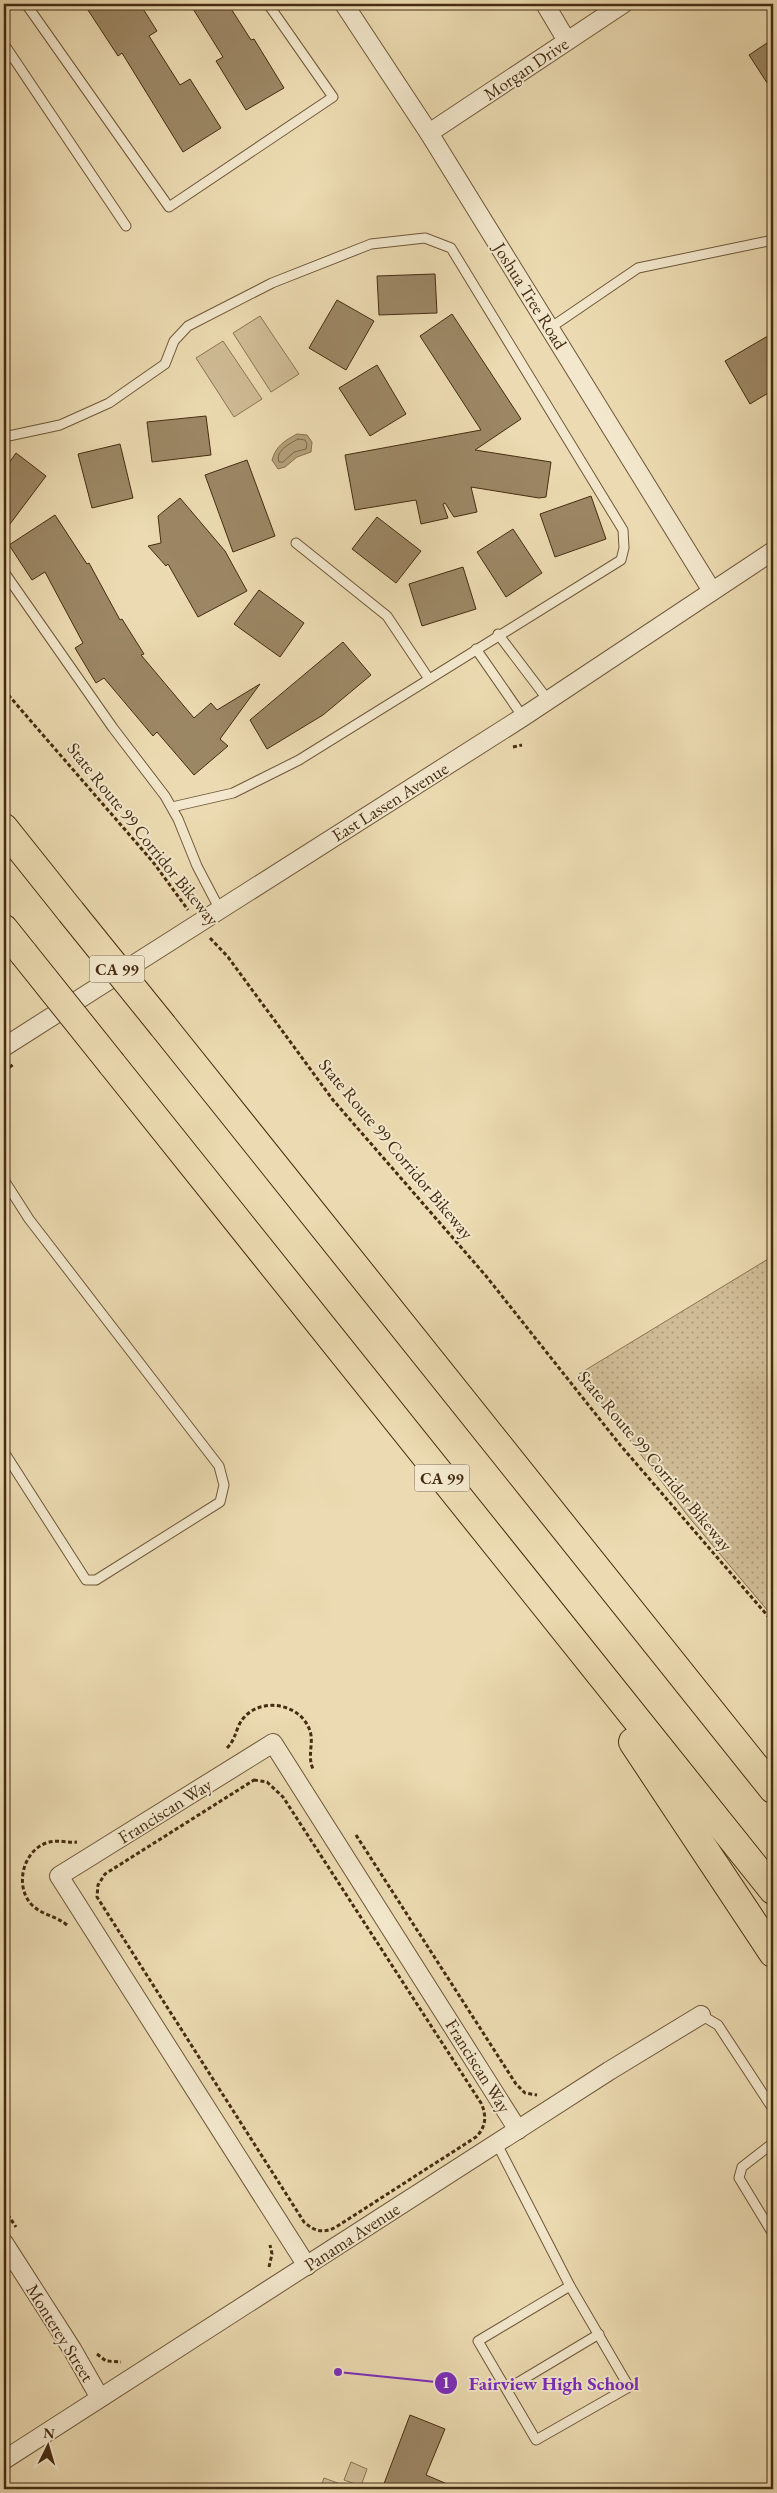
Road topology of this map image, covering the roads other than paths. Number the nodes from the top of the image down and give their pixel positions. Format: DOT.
graph roads {
  1 [pos="26,4"];
  2 [pos="268,4"];
  3 [pos="344,4"];
  4 [pos="545,4"];
  5 [pos="623,4"];
  6 [pos="568,41"];
  7 [pos="4,44"];
  8 [pos="429,133"];
  9 [pos="126,226"];
  10 [pos="773,240"];
  11 [pos="550,328"];
  12 [pos="4,437"];
  13 [pos="296,543"];
  14 [pos="773,551"];
  15 [pos="4,572"];
  16 [pos="712,591"];
  17 [pos="498,634"];
  18 [pos="476,649"];
  19 [pos="429,679"];
  20 [pos="548,700"];
  21 [pos="523,717"];
  22 [pos="172,807"];
  23 [pos="4,828"];
  24 [pos="220,910"];
  25 [pos="4,929"];
  26 [pos="4,1047"];
  27 [pos="4,1180"];
  28 [pos="4,1452"];
  29 [pos="570,1638"];
  30 [pos="691,1686"];
  31 [pos="773,1759"];
  32 [pos="773,1789"];
  33 [pos="773,1890"];
  34 [pos="773,1953"];
  35 [pos="701,2015"];
  36 [pos="773,2109"];
  37 [pos="518,2130"];
  38 [pos="773,2143"];
  39 [pos="497,2144"];
  40 [pos="773,2234"];
  41 [pos="4,2243"];
  42 [pos="307,2266"];
  43 [pos="570,2286"];
  44 [pos="599,2334"];
  45 [pos="508,2389"];
  46 [pos="100,2398"];
  47 [pos="4,2460"];
  1 -- 2 [label="lane"];
  3 -- 8 [label="street, Joshua Tree Road"];
  4 -- 6 [label="street"];
  5 -- 6 [label="street, Morgan Drive"];
  6 -- 8 [label="street, Morgan Drive"];
  7 -- 9 [label="lane"];
  8 -- 11 [label="street, Joshua Tree Road"];
  10 -- 11 [label="lane"];
  11 -- 16 [label="street, Joshua Tree Road"];
  12 -- 17 [label="lane"];
  13 -- 19 [label="lane"];
  14 -- 16 [label="street, East Lassen Avenue"];
  15 -- 22 [label="lane"];
  16 -- 20 [label="street, East Lassen Avenue"];
  17 -- 18 [label="lane"];
  17 -- 20 [label="lane"];
  18 -- 19 [label="lane"];
  18 -- 21 [label="lane"];
  19 -- 22 [label="lane"];
  20 -- 21 [label="street, East Lassen Avenue"];
  21 -- 24 [label="street, East Lassen Avenue"];
  22 -- 24 [label="lane"];
  23 -- 30 [label="highway, CA 99, bridge"];
  24 -- 26 [label="street, East Lassen Avenue"];
  25 -- 29 [label="highway, CA 99, bridge"];
  27 -- 28 [label="lane"];
  29 -- 33 [label="highway, CA 99"];
  29 -- 34 [label="highway"];
  30 -- 31 [label="highway"];
  30 -- 32 [label="highway, CA 99"];
  35 -- 36 [label="lane"];
  35 -- 37 [label="street, Panama Avenue"];
  37 -- 39 [label="street, Panama Avenue"];
  37 -- 42 [label="street, Franciscan Way"];
  38 -- 40 [label="lane"];
  39 -- 42 [label="street, Panama Avenue"];
  39 -- 43 [label="lane"];
  41 -- 46 [label="street, Monterey Street"];
  42 -- 46 [label="street, Panama Avenue"];
  43 -- 44 [label="lane"];
  43 -- 45 [label="lane"];
  44 -- 45 [label="lane"];
  44 -- 45 [label="lane"];
  46 -- 47 [label="street, Panama Avenue"];
}
